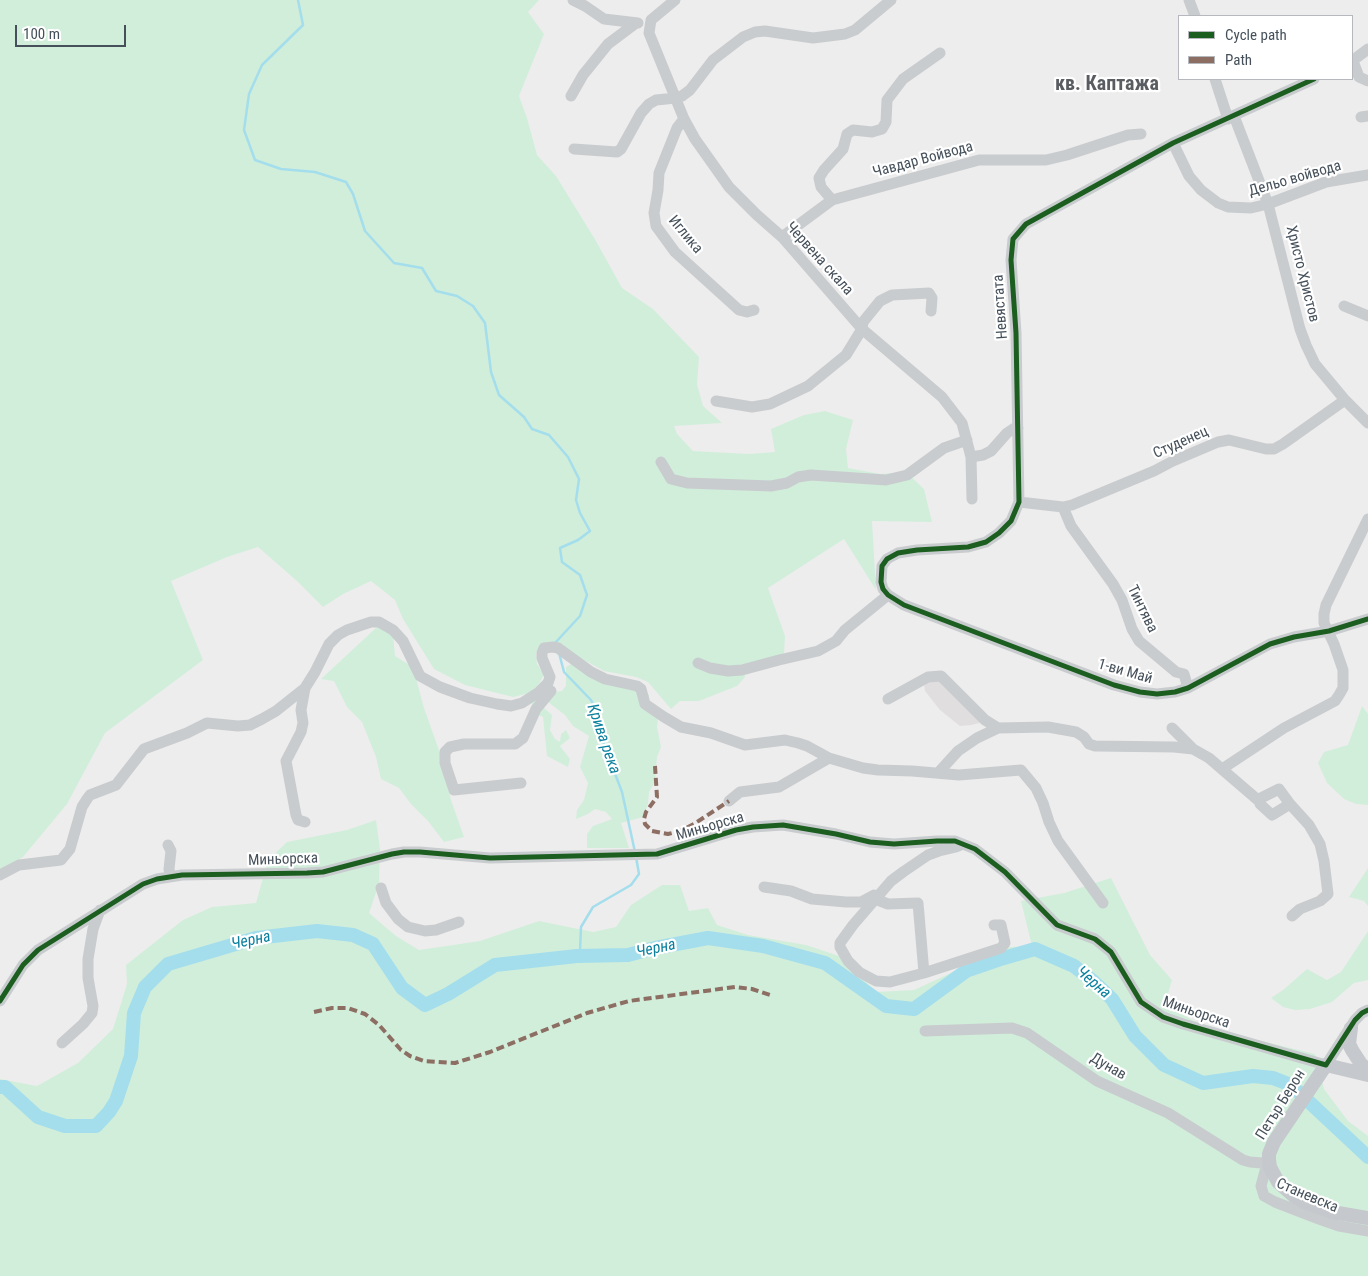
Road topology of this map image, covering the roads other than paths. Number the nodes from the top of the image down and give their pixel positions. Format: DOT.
graph roads {
  1 [pos="573,0"];
  2 [pos="675,0"];
  3 [pos="891,0"];
  4 [pos="1189,0"];
  5 [pos="1195,15"];
  6 [pos="636,23"];
  7 [pos="649,25"];
  8 [pos="1368,49"];
  9 [pos="940,52"];
  10 [pos="1353,60"];
  11 [pos="1353,63"];
  12 [pos="1215,80"];
  13 [pos="1312,80"];
  14 [pos="1368,81"];
  15 [pos="571,96"];
  16 [pos="676,98"];
  17 [pos="1231,117"];
  18 [pos="684,120"];
  19 [pos="1141,134"];
  20 [pos="1173,143"];
  21 [pos="574,148"];
  22 [pos="1368,175"];
  23 [pos="832,200"];
  24 [pos="1268,204"];
  25 [pos="782,238"];
  26 [pos="1344,306"];
  27 [pos="754,310"];
  28 [pos="931,311"];
  29 [pos="1368,316"];
  30 [pos="862,329"];
  31 [pos="1345,400"];
  32 [pos="716,401"];
  33 [pos="1368,422"];
  34 [pos="1018,428"];
  35 [pos="967,440"];
  36 [pos="971,457"];
  37 [pos="661,462"];
  38 [pos="972,499"];
  39 [pos="1019,502"];
  40 [pos="1063,507"];
  41 [pos="1368,520"];
  42 [pos="888,595"];
  43 [pos="1368,619"];
  44 [pos="1329,631"];
  45 [pos="698,663"];
  46 [pos="549,673"];
  47 [pos="305,688"];
  48 [pos="1188,688"];
  49 [pos="888,700"];
  50 [pos="998,728"];
  51 [pos="1172,728"];
  52 [pos="1193,749"];
  53 [pos="829,758"];
  54 [pos="1222,769"];
  55 [pos="938,773"];
  56 [pos="521,783"];
  57 [pos="729,801"];
  58 [pos="1259,802"];
  59 [pos="1290,804"];
  60 [pos="305,822"];
  61 [pos="963,844"];
  62 [pos="168,846"];
  63 [pos="0,875"];
  64 [pos="170,876"];
  65 [pos="764,887"];
  66 [pos="381,888"];
  67 [pos="879,895"];
  68 [pos="1102,903"];
  69 [pos="100,910"];
  70 [pos="1292,916"];
  71 [pos="459,922"];
  72 [pos="994,925"];
  73 [pos="924,973"];
  74 [pos="0,1001"];
  75 [pos="1368,1010"];
  76 [pos="1351,1028"];
  77 [pos="924,1032"];
  78 [pos="62,1043"];
  79 [pos="1326,1065"];
  80 [pos="1368,1070"];
  81 [pos="1368,1075"];
  82 [pos="1270,1163"];
  83 [pos="1368,1218"];
  84 [pos="1368,1231"];
  1 -- 6 [label="street"];
  2 -- 7 [label="street"];
  3 -- 16 [label="street"];
  4 -- 5 [label="street"];
  6 -- 7 [label="street"];
  6 -- 15 [label="street"];
  7 -- 16 [label="street, Червена скала"];
  8 -- 10 [label="street"];
  9 -- 23 [label="street"];
  11 -- 14 [label="street"];
  12 -- 17 [label="street, Христо Христов"];
  13 -- 17 [label="street, Невястата"];
  16 -- 18 [label="street, Червена скала"];
  16 -- 21 [label="street"];
  17 -- 20 [label="street, Невястата"];
  17 -- 24 [label="street, Христо Христов"];
  18 -- 25 [label="street, Червена скала"];
  18 -- 27 [label="street, Иглика"];
  19 -- 23 [label="street, Чавдар Войвода"];
  20 -- 24 [label="street, Дельо войвода"];
  20 -- 34 [label="street, Невястата"];
  22 -- 24 [label="street, Дельо войвода"];
  23 -- 25 [label="street, Чавдар Войвода"];
  24 -- 31 [label="street, Христо Христов"];
  25 -- 30 [label="street, Червена скала"];
  26 -- 29 [label="street"];
  28 -- 30 [label="street"];
  30 -- 32 [label="street"];
  30 -- 35 [label="street, Червена скала"];
  31 -- 33 [label="street, Христо Христов"];
  31 -- 40 [label="street, Студенец"];
  34 -- 36 [label="street"];
  34 -- 39 [label="street, Невястата"];
  35 -- 36 [label="street, Червена скала"];
  35 -- 37 [label="street"];
  36 -- 38 [label="street, Червена скала"];
  39 -- 40 [label="street, Студенец"];
  39 -- 42 [label="street, Невястата"];
  40 -- 48 [label="street, Тинтява"];
  41 -- 44 [label="street"];
  42 -- 45 [label="street"];
  42 -- 48 [label="street, 1-ви Май"];
  43 -- 44 [label="street, 1-ви Май"];
  44 -- 48 [label="street, 1-ви Май"];
  44 -- 54 [label="street"];
  46 -- 47 [label="street"];
  46 -- 53 [label="street"];
  46 -- 56 [label="street"];
  47 -- 60 [label="street"];
  47 -- 63 [label="street"];
  49 -- 50 [label="street"];
  50 -- 52 [label="street"];
  50 -- 55 [label="street"];
  51 -- 52 [label="street"];
  52 -- 54 [label="street"];
  53 -- 55 [label="street"];
  53 -- 57 [label="street"];
  54 -- 58 [label="street"];
  55 -- 68 [label="street"];
  58 -- 59 [label="street"];
  58 -- 59 [label="street"];
  59 -- 70 [label="street"];
  61 -- 64 [label="street, Миньорска"];
  61 -- 67 [label="street"];
  61 -- 79 [label="street, Миньорска"];
  62 -- 64 [label="street"];
  64 -- 69 [label="street, Миньорска"];
  65 -- 67 [label="street"];
  66 -- 71 [label="street"];
  67 -- 73 [label="street"];
  67 -- 73 [label="street"];
  69 -- 74 [label="street, Миньорска"];
  69 -- 78 [label="street"];
  72 -- 73 [label="street"];
  75 -- 76 [label="street"];
  76 -- 79 [label="street"];
  76 -- 80 [label="main road"];
  77 -- 82 [label="street, Дунав"];
  79 -- 81 [label="main road"];
  79 -- 82 [label="main road, Петър Берон"];
  82 -- 83 [label="main road"];
  82 -- 84 [label="street, Станевска"];
}
